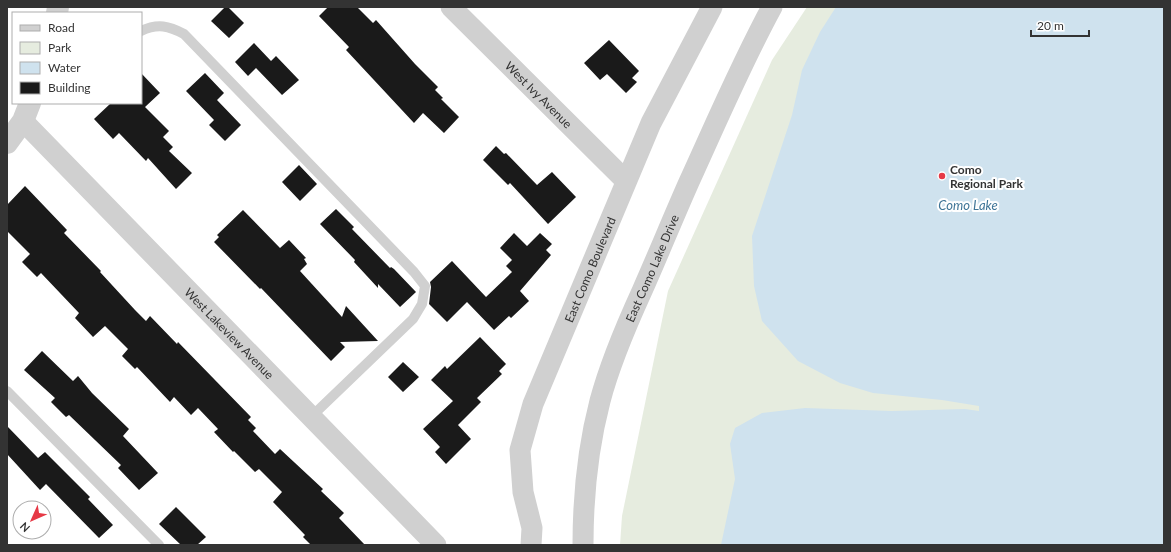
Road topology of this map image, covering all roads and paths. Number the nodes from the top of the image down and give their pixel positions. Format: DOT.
graph roads {
  1 [pos="451,7"];
  2 [pos="712,7"];
  3 [pos="772,7"];
  4 [pos="142,30"];
  5 [pos="27,112"];
  6 [pos="7,143"];
  7 [pos="626,181"];
  8 [pos="7,391"];
  9 [pos="312,416"];
  10 [pos="159,545"];
  11 [pos="436,545"];
  12 [pos="530,545"];
  13 [pos="583,545"];
  1 -- 7 [label="street, West Ivy Avenue"];
  2 -- 7 [label="street, East Como Boulevard"];
  3 -- 13 [label="street, East Como Lake Drive"];
  4 -- 9 [label="lane"];
  5 -- 6 [label="street"];
  5 -- 9 [label="street, West Lakeview Avenue"];
  7 -- 12 [label="street, East Como Boulevard"];
  8 -- 10 [label="lane"];
  9 -- 11 [label="street, West Lakeview Avenue"];
}
